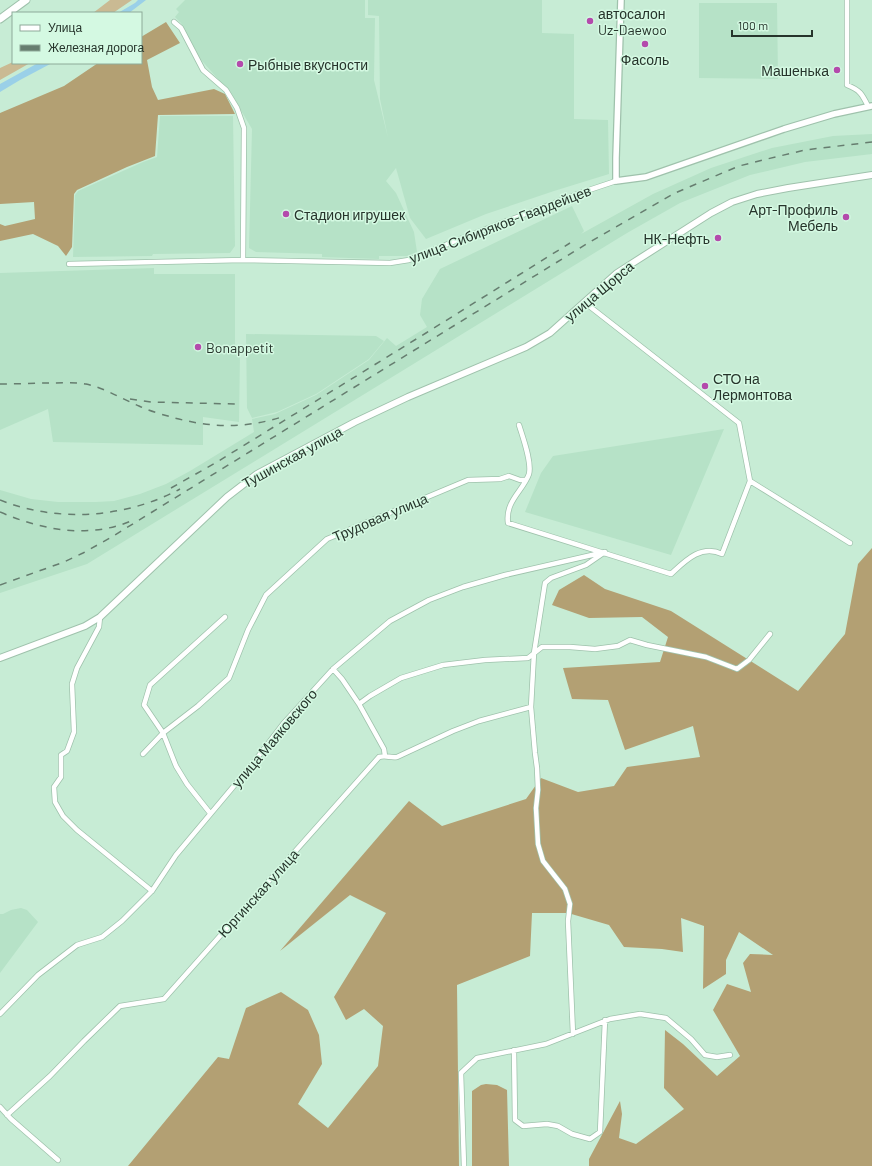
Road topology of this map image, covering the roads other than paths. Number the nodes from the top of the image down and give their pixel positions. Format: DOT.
graph roads {
  1 [pos="26,0"];
  2 [pos="621,0"];
  3 [pos="847,0"];
  4 [pos="0,19"];
  5 [pos="174,22"];
  6 [pos="870,106"];
  7 [pos="872,175"];
  8 [pos="616,181"];
  9 [pos="242,260"];
  10 [pos="68,264"];
  11 [pos="584,302"];
  12 [pos="550,333"];
  13 [pos="519,425"];
  14 [pos="526,480"];
  15 [pos="750,481"];
  16 [pos="850,543"];
  17 [pos="605,552"];
  18 [pos="100,617"];
  19 [pos="225,617"];
  20 [pos="770,634"];
  21 [pos="534,653"];
  22 [pos="0,658"];
  23 [pos="333,669"];
  24 [pos="358,704"];
  25 [pos="531,707"];
  26 [pos="163,733"];
  27 [pos="143,754"];
  28 [pos="385,756"];
  29 [pos="210,813"];
  30 [pos="152,891"];
  31 [pos="0,1012"];
  32 [pos="605,1020"];
  33 [pos="573,1034"];
  34 [pos="514,1050"];
  35 [pos="730,1054"];
  36 [pos="0,1107"];
  37 [pos="7,1115"];
  38 [pos="58,1160"];
  39 [pos="464,1166"];
  1 -- 4 [label="main road"];
  2 -- 8 [label="street"];
  3 -- 6 [label="street"];
  5 -- 9 [label="street"];
  6 -- 8 [label="street, улица Сибиряков-Гвардейцев"];
  7 -- 11 [label="main road, улица Щорса"];
  8 -- 9 [label="street, улица Сибиряков-Гвардейцев"];
  9 -- 10 [label="street, улица Сибиряков-Гвардейцев"];
  11 -- 12 [label="main road, улица Щорса"];
  11 -- 15 [label="street"];
  12 -- 18 [label="main road, Тушинская улица"];
  13 -- 14 [label="street"];
  14 -- 17 [label="street"];
  14 -- 26 [label="street, Трудовая улица"];
  15 -- 16 [label="street"];
  15 -- 17 [label="street"];
  17 -- 21 [label="street"];
  17 -- 23 [label="street, улица Маяковского"];
  18 -- 22 [label="main road, Тушинская улица"];
  18 -- 30 [label="street"];
  19 -- 26 [label="street"];
  20 -- 21 [label="street"];
  21 -- 24 [label="street"];
  21 -- 25 [label="street"];
  23 -- 24 [label="street"];
  23 -- 29 [label="street, улица Маяковского"];
  24 -- 28 [label="street"];
  25 -- 28 [label="street"];
  25 -- 33 [label="street"];
  26 -- 27 [label="street, Трудовая улица"];
  26 -- 29 [label="street"];
  28 -- 37 [label="street, Юргинская улица"];
  29 -- 30 [label="street, улица Маяковского"];
  30 -- 31 [label="street, улица Маяковского"];
  32 -- 33 [label="street"];
  32 -- 34 [label="street"];
  32 -- 35 [label="street"];
  33 -- 34 [label="street"];
  34 -- 39 [label="street"];
  36 -- 37 [label="street"];
  37 -- 38 [label="street"];
}
